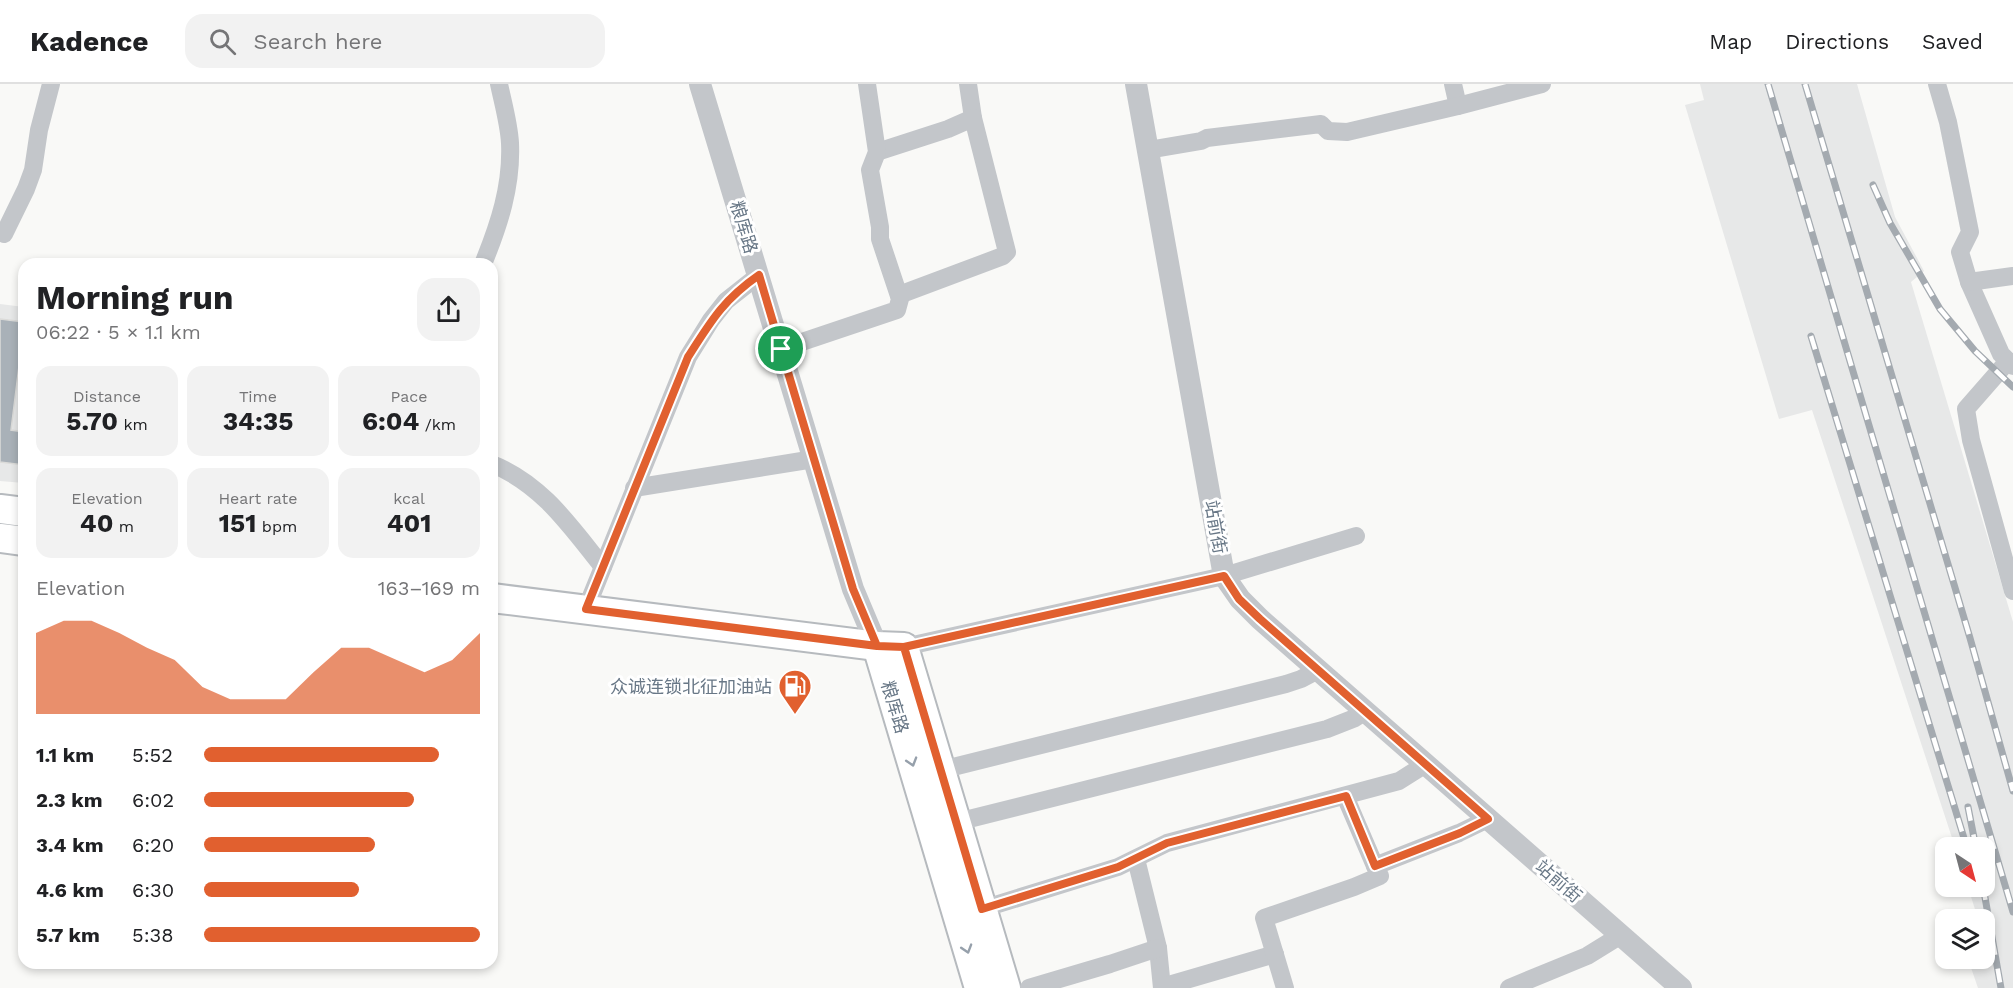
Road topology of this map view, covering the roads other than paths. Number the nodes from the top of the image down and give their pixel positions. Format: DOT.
graph roads {
  1 [pos="51,84"];
  2 [pos="499,84"];
  3 [pos="700,84"];
  4 [pos="867,84"];
  5 [pos="968,84"];
  6 [pos="1136,84"];
  7 [pos="1453,84"];
  8 [pos="1542,84"];
  9 [pos="1937,84"];
  10 [pos="1458,106"];
  11 [pos="973,118"];
  12 [pos="1148,150"];
  13 [pos="877,152"];
  14 [pos="4,234"];
  15 [pos="485,258"];
  16 [pos="759,275"];
  17 [pos="2013,276"];
  18 [pos="1969,282"];
  19 [pos="899,295"];
  20 [pos="781,349"];
  21 [pos="2011,363"];
  22 [pos="814,459"];
  23 [pos="498,467"];
  24 [pos="634,488"];
  25 [pos="0,509"];
  26 [pos="18,511"];
  27 [pos="1356,536"];
  28 [pos="0,538"];
  29 [pos="18,540"];
  30 [pos="603,567"];
  31 [pos="1224,576"];
  32 [pos="498,587"];
  33 [pos="2013,591"];
  34 [pos="498,599"];
  35 [pos="525,602"];
  36 [pos="586,609"];
  37 [pos="890,647"];
  38 [pos="1318,670"];
  39 [pos="1366,711"];
  40 [pos="1426,764"];
  41 [pos="941,770"];
  42 [pos="1346,796"];
  43 [pos="1488,819"];
  44 [pos="957,822"];
  45 [pos="1136,859"];
  46 [pos="1375,866"];
  47 [pos="982,909"];
  48 [pos="1621,935"];
  49 [pos="1158,948"];
  50 [pos="1275,954"];
  51 [pos="1521,986"];
  52 [pos="1162,987"];
  53 [pos="979,988"];
  54 [pos="1006,988"];
  55 [pos="1029,988"];
  56 [pos="1285,988"];
  57 [pos="1681,988"];
  1 -- 14 [label="street"];
  2 -- 15 [label="street"];
  3 -- 16 [label="street, 粮库路"];
  4 -- 13 [label="street"];
  5 -- 11 [label="street"];
  6 -- 12 [label="street, 站前街"];
  7 -- 10 [label="street"];
  8 -- 10 [label="street"];
  9 -- 18 [label="street"];
  10 -- 12 [label="street"];
  11 -- 13 [label="street"];
  11 -- 19 [label="street"];
  12 -- 31 [label="street, 站前街"];
  13 -- 19 [label="street"];
  16 -- 20 [label="street, 粮库路"];
  16 -- 24 [label="street"];
  17 -- 18 [label="street"];
  18 -- 21 [label="street"];
  19 -- 20 [label="street"];
  20 -- 22 [label="street, 粮库路"];
  21 -- 33 [label="street"];
  22 -- 24 [label="street"];
  22 -- 37 [label="street, 粮库路"];
  23 -- 30 [label="street"];
  24 -- 30 [label="street"];
  25 -- 26 [label="main road"];
  27 -- 31 [label="street"];
  28 -- 29 [label="main road"];
  30 -- 36 [label="street"];
  31 -- 37 [label="street"];
  31 -- 38 [label="street, 站前街"];
  32 -- 35 [label="main road"];
  34 -- 35 [label="main road"];
  35 -- 36 [label="main road"];
  36 -- 37 [label="main road"];
  37 -- 41 [label="main road, 粮库路"];
  37 -- 53 [label="main road, 粮库路, one-way"];
  38 -- 39 [label="street, 站前街"];
  38 -- 41 [label="street"];
  39 -- 40 [label="street, 站前街"];
  39 -- 44 [label="street"];
  40 -- 42 [label="street"];
  40 -- 43 [label="street, 站前街"];
  41 -- 44 [label="main road, 粮库路"];
  42 -- 45 [label="street"];
  42 -- 46 [label="street"];
  43 -- 46 [label="street"];
  43 -- 48 [label="street, 站前街"];
  44 -- 47 [label="main road, 粮库路"];
  45 -- 47 [label="street"];
  45 -- 49 [label="street"];
  46 -- 50 [label="street"];
  47 -- 54 [label="main road, 粮库路"];
  48 -- 51 [label="street"];
  48 -- 57 [label="street, 站前街"];
  49 -- 52 [label="street"];
  49 -- 55 [label="street"];
  50 -- 52 [label="street"];
  50 -- 56 [label="street"];
}
